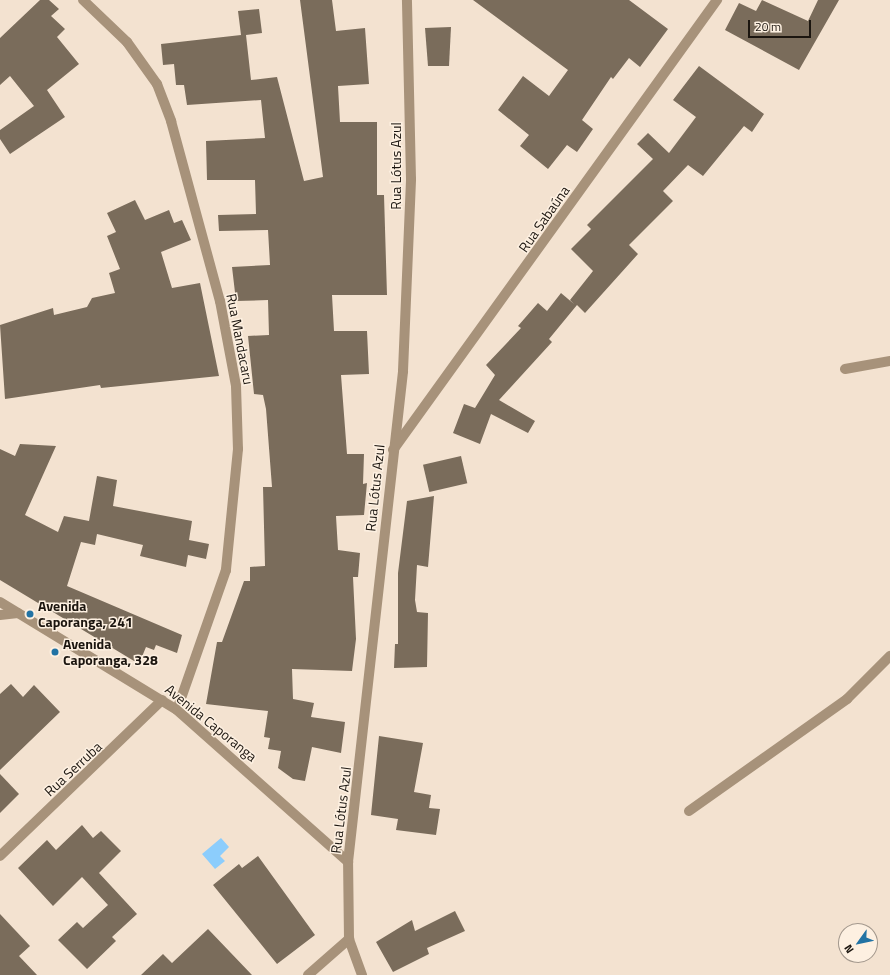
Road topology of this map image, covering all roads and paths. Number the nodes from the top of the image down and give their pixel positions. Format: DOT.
graph roads {
  1 [pos="84,0"];
  2 [pos="407,0"];
  3 [pos="717,0"];
  4 [pos="890,361"];
  5 [pos="845,370"];
  6 [pos="392,452"];
  7 [pos="0,602"];
  8 [pos="18,613"];
  9 [pos="0,615"];
  10 [pos="890,656"];
  11 [pos="162,700"];
  12 [pos="177,710"];
  13 [pos="689,811"];
  14 [pos="0,856"];
  15 [pos="348,862"];
  16 [pos="349,939"];
  17 [pos="308,975"];
  18 [pos="362,975"];
  1 -- 12 [label="street, Rua Mandacaru"];
  2 -- 6 [label="street, Rua Lótus Azul"];
  3 -- 6 [label="street, Rua Sabaúna"];
  4 -- 5 [label="street"];
  6 -- 15 [label="street, Rua Lótus Azul"];
  7 -- 8 [label="street, Avenida Caporanga"];
  8 -- 9 [label="street"];
  8 -- 11 [label="street, Avenida Caporanga"];
  10 -- 13 [label="street"];
  11 -- 12 [label="street, Avenida Caporanga"];
  11 -- 14 [label="street, Rua Serruba"];
  12 -- 15 [label="street, Avenida Caporanga"];
  15 -- 16 [label="street, Rua Lótus Azul"];
  16 -- 17 [label="street"];
  16 -- 18 [label="street, Rua Lótus Azul"];
}
